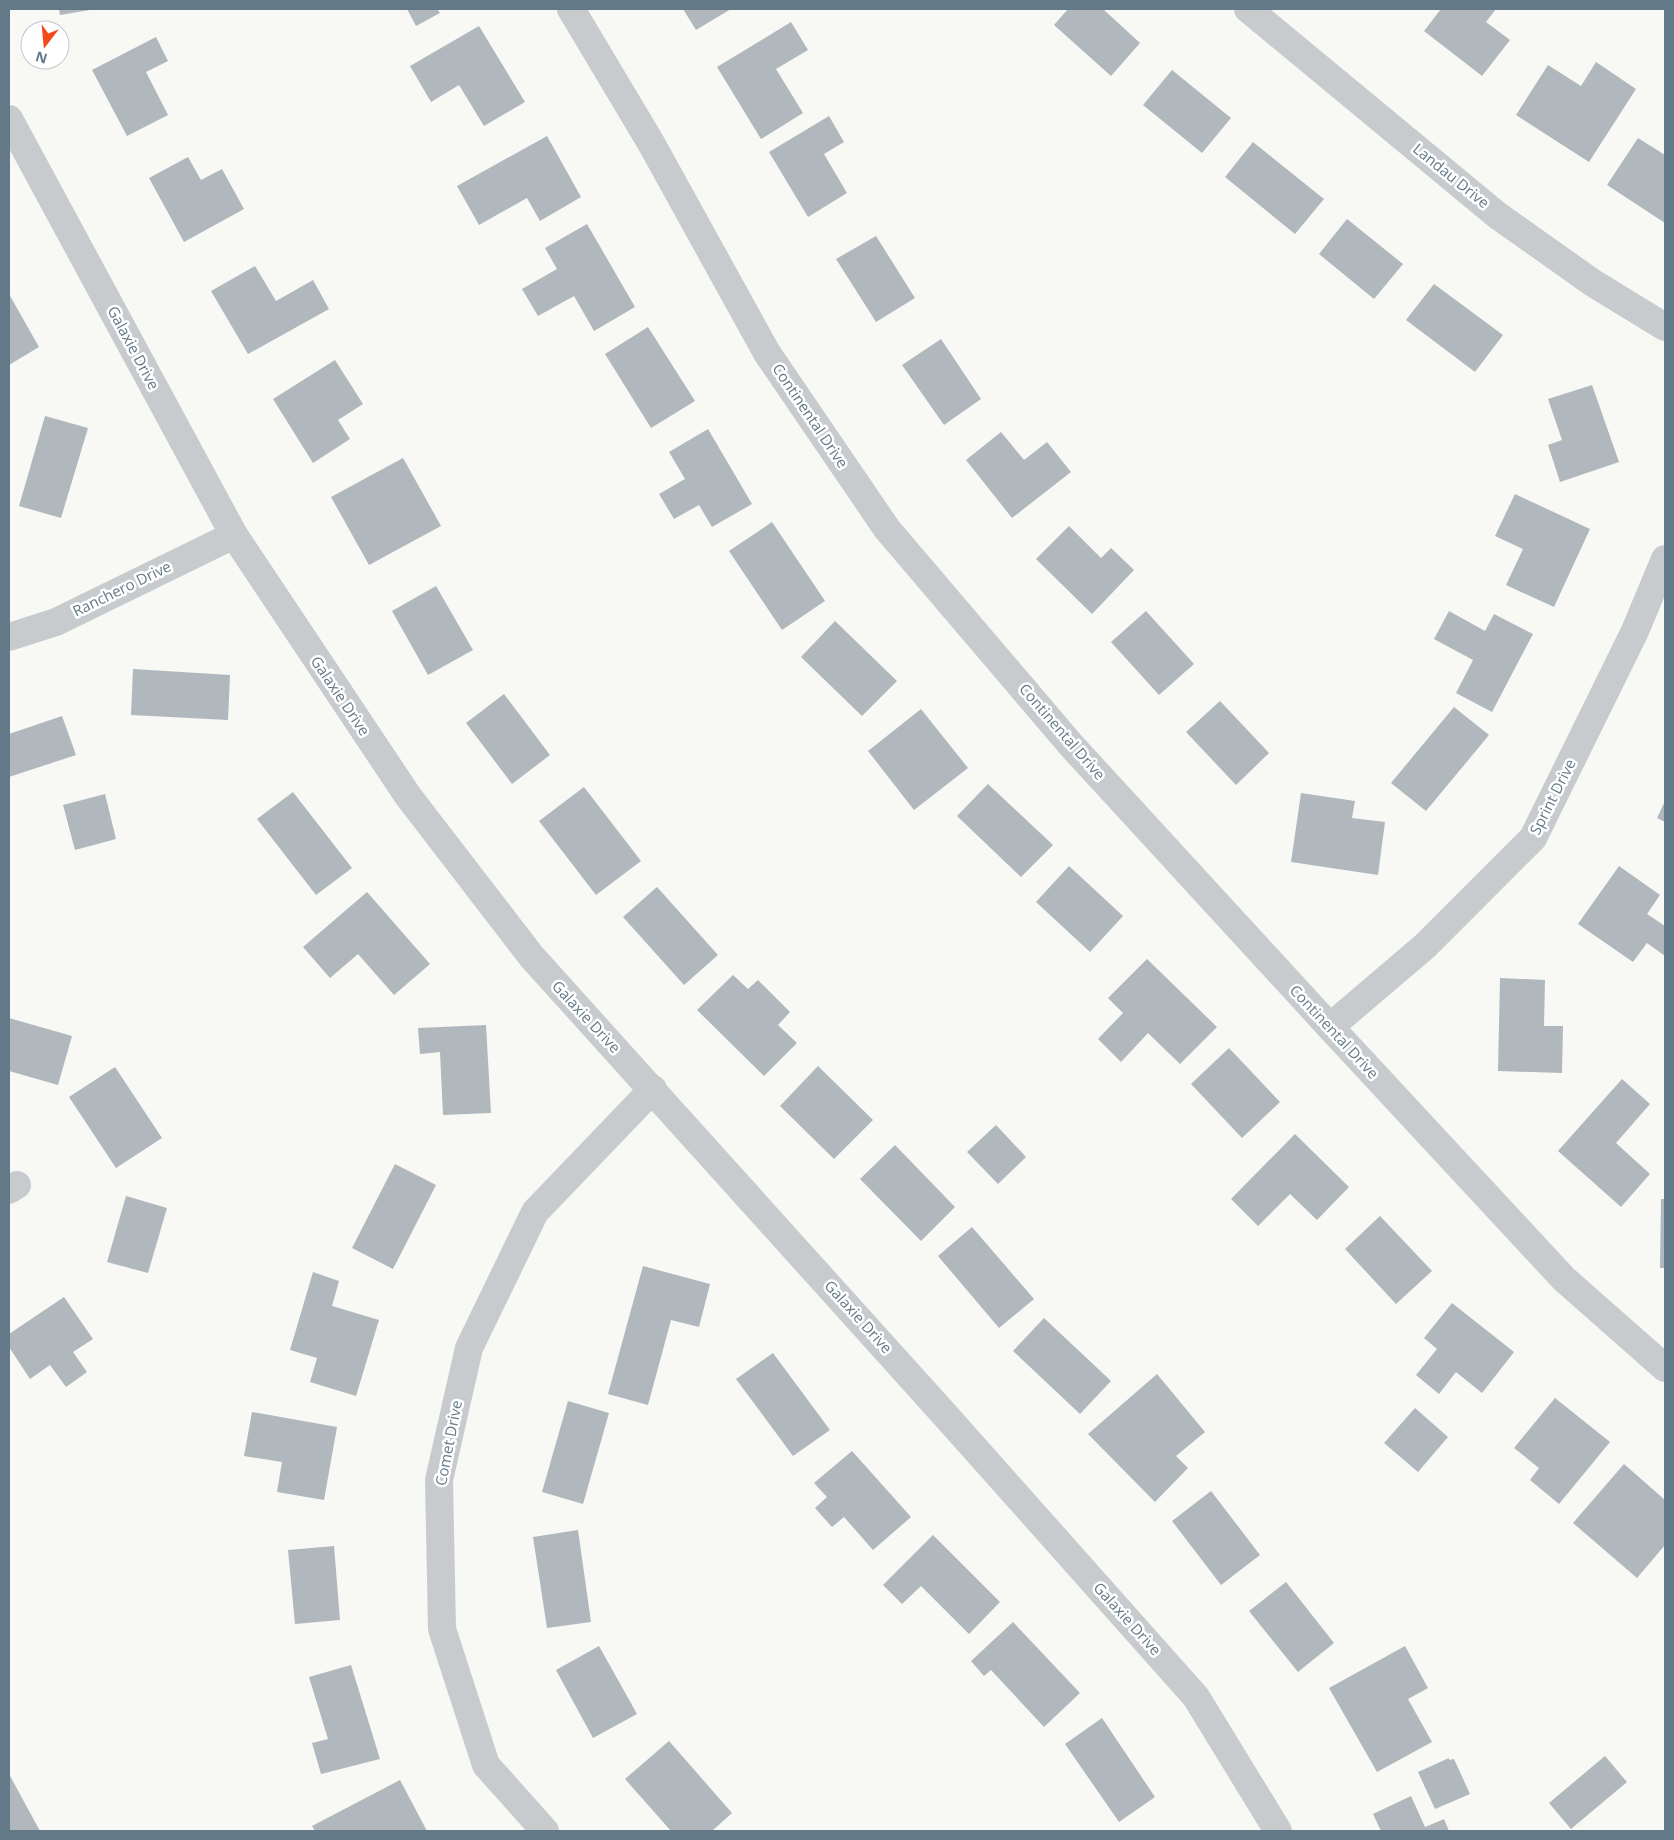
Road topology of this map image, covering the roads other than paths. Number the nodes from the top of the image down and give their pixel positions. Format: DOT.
graph roads {
  1 [pos="571,9"];
  2 [pos="1248,9"];
  3 [pos="9,119"];
  4 [pos="1665,327"];
  5 [pos="234,536"];
  6 [pos="1665,559"];
  7 [pos="9,637"];
  8 [pos="1330,1027"];
  9 [pos="653,1090"];
  10 [pos="1665,1368"];
  11 [pos="545,1831"];
  12 [pos="1278,1831"];
  1 -- 8 [label="street, Continental Drive"];
  2 -- 4 [label="street, Landau Drive"];
  3 -- 5 [label="street, Galaxie Drive"];
  5 -- 7 [label="street, Ranchero Drive"];
  5 -- 9 [label="street, Galaxie Drive"];
  6 -- 8 [label="street, Sprint Drive"];
  8 -- 10 [label="street, Continental Drive"];
  9 -- 11 [label="street, Comet Drive"];
  9 -- 12 [label="street, Galaxie Drive"];
}
